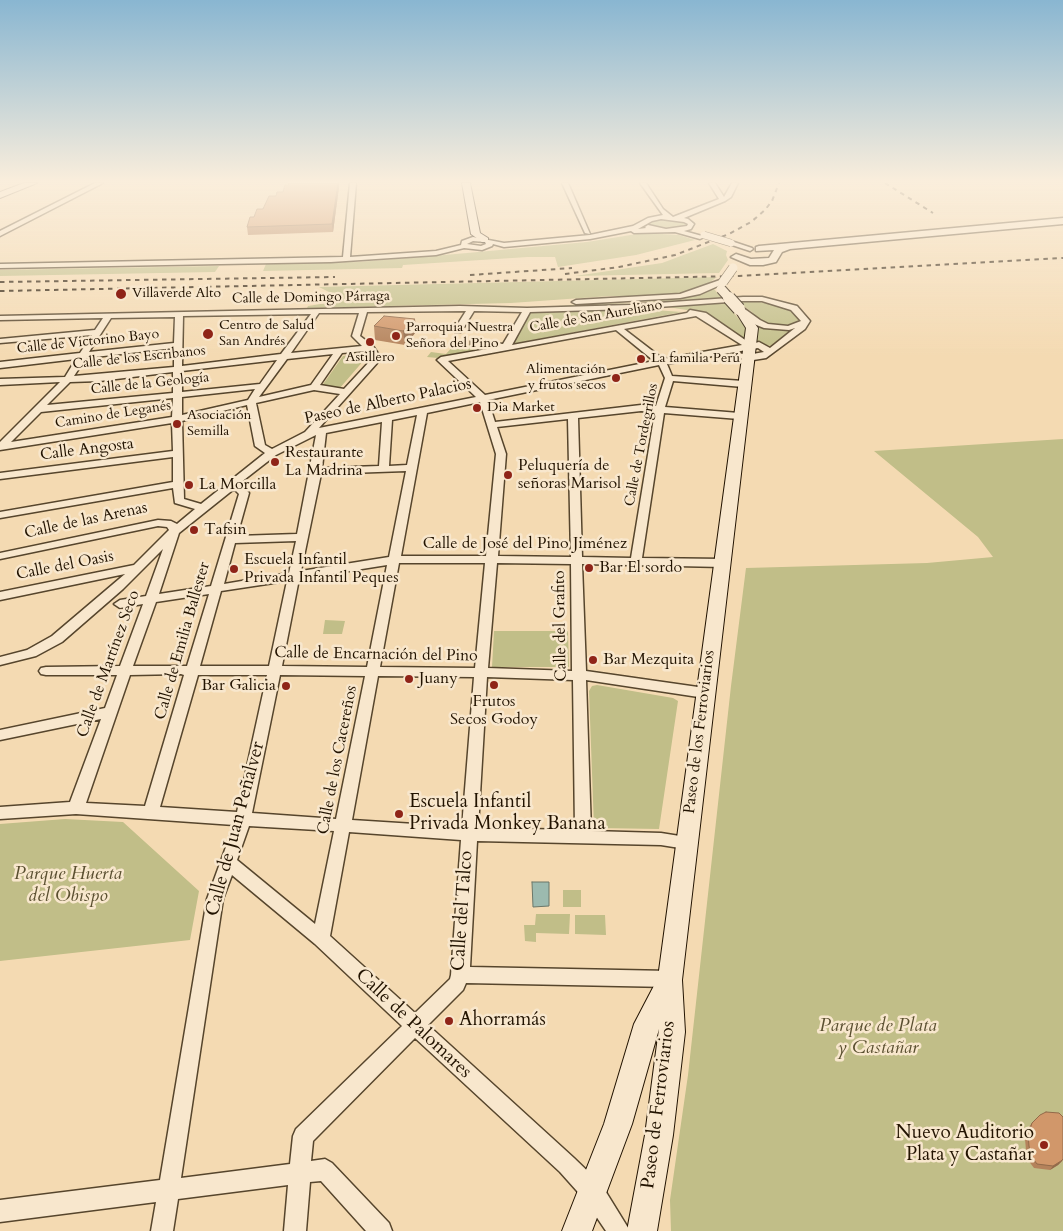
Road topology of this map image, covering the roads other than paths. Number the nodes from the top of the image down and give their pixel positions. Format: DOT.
graph roads {
  1 [pos="348,240"];
  2 [pos="463,240"];
  3 [pos="467,240"];
  4 [pos="482,240"];
  5 [pos="552,240"];
  6 [pos="554,240"];
  7 [pos="716,240"];
  8 [pos="857,240"];
  9 [pos="485,243"];
  10 [pos="728,244"];
  11 [pos="788,247"];
  12 [pos="754,249"];
  13 [pos="737,255"];
  14 [pos="774,255"];
  15 [pos="346,259"];
  16 [pos="750,262"];
  17 [pos="0,266"];
  18 [pos="733,268"];
  19 [pos="722,286"];
  20 [pos="574,302"];
  21 [pos="698,303"];
  22 [pos="472,308"];
  23 [pos="630,308"];
  24 [pos="364,310"];
  25 [pos="527,310"];
  26 [pos="739,310"];
  27 [pos="317,312"];
  28 [pos="698,313"];
  29 [pos="179,314"];
  30 [pos="108,316"];
  31 [pos="4,318"];
  32 [pos="806,321"];
  33 [pos="0,325"];
  34 [pos="617,327"];
  35 [pos="458,330"];
  36 [pos="98,332"];
  37 [pos="0,340"];
  38 [pos="474,344"];
  39 [pos="178,345"];
  40 [pos="506,347"];
  41 [pos="370,348"];
  42 [pos="748,350"];
  43 [pos="339,352"];
  44 [pos="83,356"];
  45 [pos="286,356"];
  46 [pos="662,363"];
  47 [pos="0,365"];
  48 [pos="177,368"];
  49 [pos="669,378"];
  50 [pos="68,379"];
  51 [pos="0,382"];
  52 [pos="744,384"];
  53 [pos="263,386"];
  54 [pos="314,387"];
  55 [pos="347,392"];
  56 [pos="178,395"];
  57 [pos="483,398"];
  58 [pos="251,402"];
  59 [pos="40,409"];
  60 [pos="423,410"];
  61 [pos="660,410"];
  62 [pos="573,416"];
  63 [pos="740,416"];
  64 [pos="387,417"];
  65 [pos="177,419"];
  66 [pos="492,425"];
  67 [pos="322,430"];
  68 [pos="308,434"];
  69 [pos="0,447"];
  70 [pos="177,453"];
  71 [pos="272,453"];
  72 [pos="412,468"];
  73 [pos="384,469"];
  74 [pos="316,471"];
  75 [pos="0,476"];
  76 [pos="178,484"];
  77 [pos="234,484"];
  78 [pos="203,508"];
  79 [pos="0,515"];
  80 [pos="175,531"];
  81 [pos="303,537"];
  82 [pos="230,540"];
  83 [pos="0,556"];
  84 [pos="490,559"];
  85 [pos="394,560"];
  86 [pos="577,561"];
  87 [pos="636,561"];
  88 [pos="723,563"];
  89 [pos="136,568"];
  90 [pos="294,577"];
  91 [pos="217,589"];
  92 [pos="0,596"];
  93 [pos="152,600"];
  94 [pos="120,604"];
  95 [pos="0,661"];
  96 [pos="126,670"];
  97 [pos="193,670"];
  98 [pos="46,671"];
  99 [pos="274,671"];
  100 [pos="373,672"];
  101 [pos="480,673"];
  102 [pos="579,676"];
  103 [pos="705,692"];
  104 [pos="110,712"];
  105 [pos="0,736"];
  106 [pos="76,808"];
  107 [pos="151,812"];
  108 [pos="0,813"];
  109 [pos="242,820"];
  110 [pos="343,826"];
  111 [pos="469,834"];
  112 [pos="583,836"];
  113 [pos="686,843"];
  114 [pos="228,862"];
  115 [pos="321,940"];
  116 [pos="460,975"];
  117 [pos="670,979"];
  118 [pos="414,1026"];
  119 [pos="300,1172"];
  120 [pos="169,1189"];
  121 [pos="593,1192"];
  122 [pos="0,1211"];
  123 [pos="162,1231"];
  124 [pos="295,1231"];
  125 [pos="381,1231"];
  126 [pos="577,1231"];
  127 [pos="619,1231"];
  128 [pos="642,1231"];
  1 -- 15 [label="street"];
  2 -- 15 [label="street"];
  3 -- 9 [label="street"];
  4 -- 9 [label="main road"];
  5 -- 9 [label="street"];
  6 -- 9 [label="street"];
  7 -- 10 [label="street, bridge"];
  8 -- 11 [label="street"];
  10 -- 12 [label="street"];
  10 -- 13 [label="street"];
  11 -- 12 [label="street"];
  11 -- 14 [label="street"];
  12 -- 13 [label="street"];
  12 -- 14 [label="street"];
  13 -- 16 [label="street"];
  13 -- 18 [label="street"];
  14 -- 16 [label="street"];
  15 -- 17 [label="street"];
  16 -- 18 [label="street"];
  18 -- 19 [label="street, bridge"];
  19 -- 20 [label="street, Calle de Domingo Párraga"];
  19 -- 26 [label="main road, bridge"];
  20 -- 21 [label="street, Calle de Domingo Párraga"];
  20 -- 22 [label="street, Calle de Domingo Párraga"];
  21 -- 23 [label="street, Calle de Domingo Párraga"];
  21 -- 32 [label="street"];
  22 -- 24 [label="street, Calle de Domingo Párraga"];
  22 -- 25 [label="street, Calle de Domingo Párraga"];
  22 -- 35 [label="street"];
  23 -- 25 [label="street, Calle de Domingo Párraga"];
  23 -- 28 [label="street"];
  24 -- 27 [label="street, Calle de Domingo Párraga"];
  24 -- 41 [label="street"];
  25 -- 40 [label="street"];
  26 -- 32 [label="street"];
  26 -- 42 [label="main road"];
  27 -- 29 [label="street, Calle de Domingo Párraga"];
  27 -- 45 [label="street"];
  28 -- 34 [label="street, Calle de San Aureliano"];
  28 -- 42 [label="street"];
  29 -- 30 [label="street, Calle de Domingo Párraga"];
  29 -- 39 [label="street"];
  30 -- 31 [label="street, Calle de Domingo Párraga"];
  30 -- 36 [label="street"];
  31 -- 33 [label="street"];
  32 -- 42 [label="street"];
  34 -- 40 [label="street, Calle de San Aureliano"];
  34 -- 46 [label="street, Calle de Tordegrillos"];
  36 -- 37 [label="street"];
  36 -- 44 [label="street"];
  38 -- 40 [label="street"];
  39 -- 44 [label="street, Calle de Victorino Bayo"];
  39 -- 48 [label="street"];
  40 -- 57 [label="street, Calle de San Aureliano"];
  41 -- 43 [label="street, Calle de los Escribanos"];
  41 -- 55 [label="street"];
  42 -- 46 [label="street, Paseo de Alberto Palacios"];
  42 -- 52 [label="main road, Paseo de los Ferroviarios"];
  43 -- 45 [label="street, Calle de los Escribanos"];
  43 -- 54 [label="street"];
  44 -- 47 [label="street, Calle de Victorino Bayo"];
  44 -- 50 [label="street"];
  45 -- 48 [label="street, Calle de los Escribanos"];
  45 -- 53 [label="street"];
  46 -- 49 [label="street, Calle de Tordegrillos"];
  46 -- 57 [label="street, Paseo de Alberto Palacios"];
  48 -- 50 [label="street, Calle de los Escribanos"];
  48 -- 56 [label="street"];
  49 -- 52 [label="street"];
  49 -- 61 [label="street, Calle de Tordegrillos"];
  50 -- 51 [label="street, Calle de los Escribanos"];
  50 -- 59 [label="street"];
  52 -- 63 [label="main road, Paseo de los Ferroviarios"];
  53 -- 56 [label="street, Calle de la Geología"];
  53 -- 58 [label="street"];
  54 -- 55 [label="street, Camino de Leganés"];
  54 -- 58 [label="street, Camino de Leganés"];
  55 -- 68 [label="street"];
  56 -- 59 [label="street, Calle de la Geología"];
  56 -- 65 [label="street"];
  57 -- 60 [label="street, Paseo de Alberto Palacios"];
  57 -- 66 [label="street, Calle del Talco"];
  58 -- 65 [label="street, Camino de Leganés"];
  58 -- 71 [label="street"];
  59 -- 69 [label="street"];
  60 -- 64 [label="street, Paseo de Alberto Palacios"];
  60 -- 72 [label="street, Calle de los Cacereños"];
  61 -- 62 [label="street"];
  61 -- 63 [label="street"];
  61 -- 87 [label="street, Calle de Tordegrillos"];
  62 -- 66 [label="street"];
  62 -- 86 [label="street, Calle del Grafito"];
  63 -- 88 [label="main road, Paseo de los Ferroviarios"];
  64 -- 67 [label="street, Paseo de Alberto Palacios"];
  64 -- 73 [label="street"];
  65 -- 69 [label="street, Camino de Leganés"];
  65 -- 70 [label="street"];
  66 -- 84 [label="street, Calle del Talco"];
  67 -- 68 [label="street, Paseo de Alberto Palacios"];
  67 -- 74 [label="street, Calle de Juan Peñalver"];
  68 -- 71 [label="street, Paseo de Alberto Palacios"];
  70 -- 75 [label="street, Calle Angosta"];
  70 -- 76 [label="street"];
  71 -- 77 [label="street, Paseo de Alberto Palacios"];
  72 -- 73 [label="street"];
  72 -- 85 [label="street, Calle de los Cacereños"];
  73 -- 74 [label="street"];
  74 -- 81 [label="street, Calle de Juan Peñalver"];
  76 -- 78 [label="street"];
  76 -- 79 [label="street"];
  77 -- 78 [label="street, Paseo de Alberto Palacios"];
  77 -- 82 [label="street, Calle de Emilia Ballester"];
  78 -- 80 [label="street, Paseo de Alberto Palacios"];
  80 -- 83 [label="street, Calle de las Arenas"];
  80 -- 89 [label="street, Paseo de Alberto Palacios"];
  80 -- 93 [label="street, Calle de Martínez Seco"];
  81 -- 82 [label="street"];
  81 -- 90 [label="street, Calle de Juan Peñalver"];
  82 -- 91 [label="street, Calle de Emilia Ballester"];
  84 -- 85 [label="street, Calle de José del Pino Jiménez"];
  84 -- 86 [label="street, Calle de José del Pino Jiménez"];
  84 -- 101 [label="street, Calle del Talco"];
  85 -- 90 [label="street, Calle de José del Pino Jiménez"];
  85 -- 100 [label="street, Calle de los Cacereños"];
  86 -- 87 [label="street, Calle de José del Pino Jiménez"];
  86 -- 102 [label="street, Calle del Grafito"];
  87 -- 88 [label="street, Calle de José del Pino Jiménez"];
  88 -- 103 [label="main road, Paseo de los Ferroviarios"];
  89 -- 92 [label="street, Calle del Oasis"];
  89 -- 95 [label="street, Paseo de Alberto Palacios"];
  90 -- 91 [label="street, Calle de José del Pino Jiménez"];
  90 -- 99 [label="street, Calle de Juan Peñalver"];
  91 -- 93 [label="street, Calle de José del Pino Jiménez"];
  91 -- 97 [label="street, Calle de Emilia Ballester"];
  93 -- 94 [label="street, Calle de José del Pino Jiménez"];
  93 -- 96 [label="street, Calle de Martínez Seco"];
  96 -- 97 [label="street, Calle de Encarnación del Pino"];
  96 -- 98 [label="street, Calle de Encarnación del Pino"];
  96 -- 104 [label="street, Calle de Martínez Seco"];
  97 -- 99 [label="street, Calle de Encarnación del Pino"];
  97 -- 107 [label="street, Calle de Emilia Ballester"];
  99 -- 100 [label="street, Calle de Encarnación del Pino"];
  99 -- 109 [label="street, Calle de Juan Peñalver"];
  100 -- 101 [label="street, Calle de Encarnación del Pino"];
  100 -- 110 [label="street, Calle de los Cacereños"];
  101 -- 102 [label="street, Calle de Encarnación del Pino"];
  101 -- 111 [label="street, Calle del Talco"];
  102 -- 103 [label="street, Calle de Encarnación del Pino"];
  102 -- 112 [label="street, Calle del Grafito"];
  103 -- 113 [label="main road, Paseo de los Ferroviarios"];
  104 -- 105 [label="street"];
  104 -- 106 [label="street, Calle de Martínez Seco"];
  106 -- 107 [label="street"];
  106 -- 108 [label="street"];
  107 -- 109 [label="street"];
  109 -- 110 [label="street"];
  109 -- 114 [label="street, Calle de Juan Peñalver"];
  110 -- 111 [label="street"];
  110 -- 115 [label="street, Calle de los Cacereños"];
  111 -- 112 [label="street"];
  111 -- 116 [label="street, Calle del Talco"];
  112 -- 113 [label="street"];
  113 -- 117 [label="main road, Paseo de los Ferroviarios"];
  114 -- 115 [label="street, Calle de Palomares"];
  114 -- 120 [label="street, Calle de Juan Peñalver"];
  115 -- 118 [label="street, Calle de Palomares"];
  116 -- 117 [label="street"];
  116 -- 118 [label="street, Calle del Talco"];
  117 -- 121 [label="main road, Paseo de los Ferroviarios"];
  117 -- 128 [label="main road, Paseo de Ferroviarios"];
  118 -- 119 [label="street, Calle del Talco"];
  118 -- 121 [label="street, Calle de Palomares"];
  119 -- 120 [label="street"];
  119 -- 124 [label="street, Calle del Talco"];
  119 -- 125 [label="street"];
  120 -- 122 [label="street"];
  120 -- 123 [label="street, Calle de Juan Peñalver"];
  121 -- 126 [label="main road, Paseo de los Ferroviarios"];
  121 -- 127 [label="street"];
}
